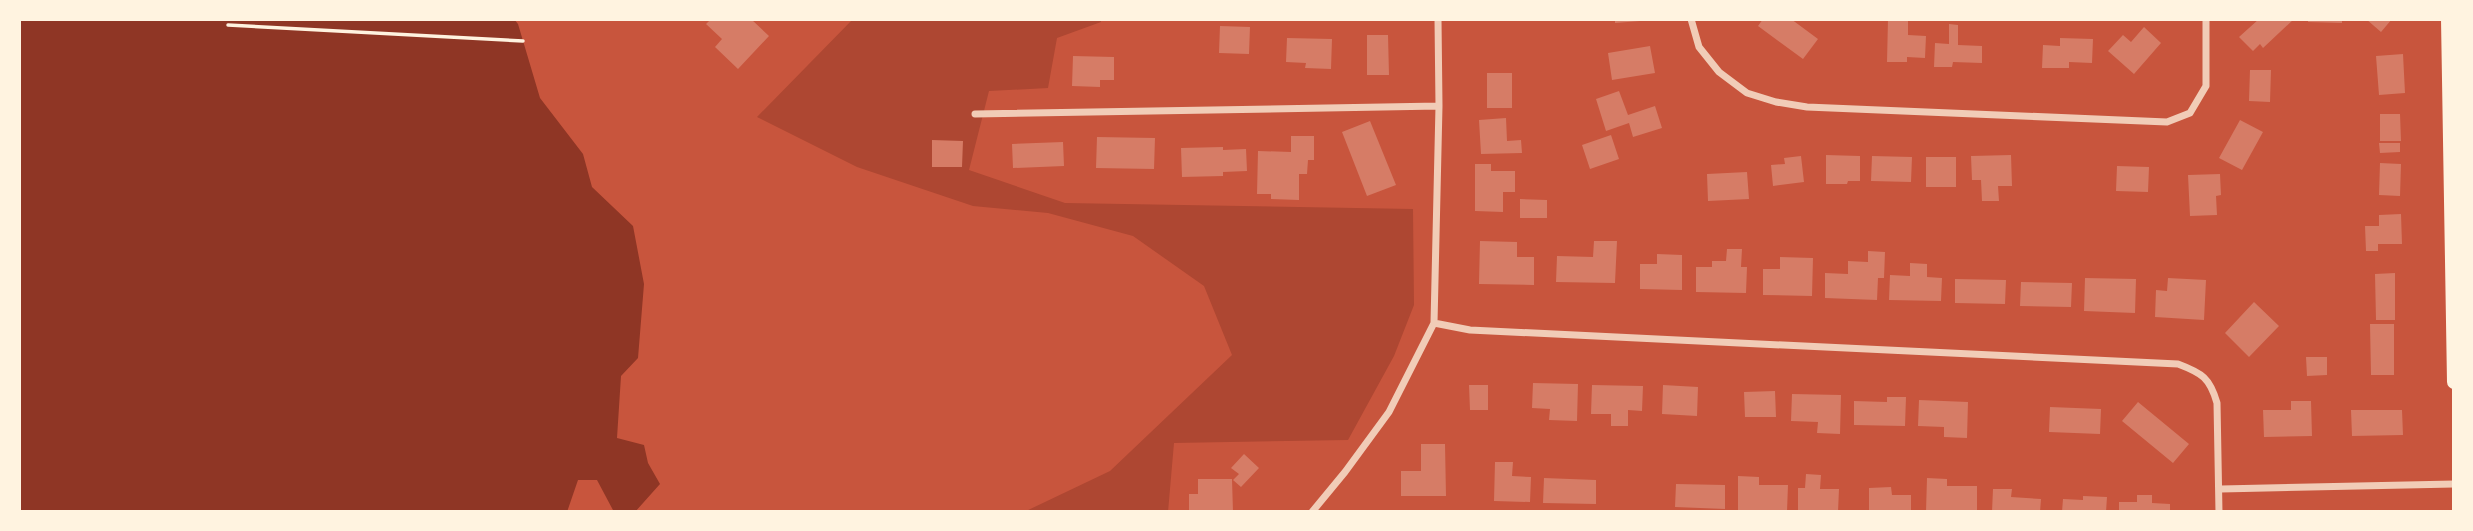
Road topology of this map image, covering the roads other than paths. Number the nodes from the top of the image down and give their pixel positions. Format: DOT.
graph roads {
  1 [pos="1438,19"];
  2 [pos="1691,19"];
  3 [pos="2206,19"];
  4 [pos="2448,19"];
  5 [pos="1439,106"];
  6 [pos="975,114"];
  7 [pos="1434,323"];
  8 [pos="2454,382"];
  9 [pos="2454,484"];
  10 [pos="2221,489"];
  11 [pos="1311,512"];
  12 [pos="2219,512"];
  1 -- 5 [label="street"];
  2 -- 3 [label="street"];
  4 -- 8 [label="main road"];
  5 -- 6 [label="street"];
  5 -- 7 [label="street"];
  7 -- 10 [label="street"];
  7 -- 11 [label="street"];
  9 -- 10 [label="street"];
  10 -- 12 [label="street"];
}
